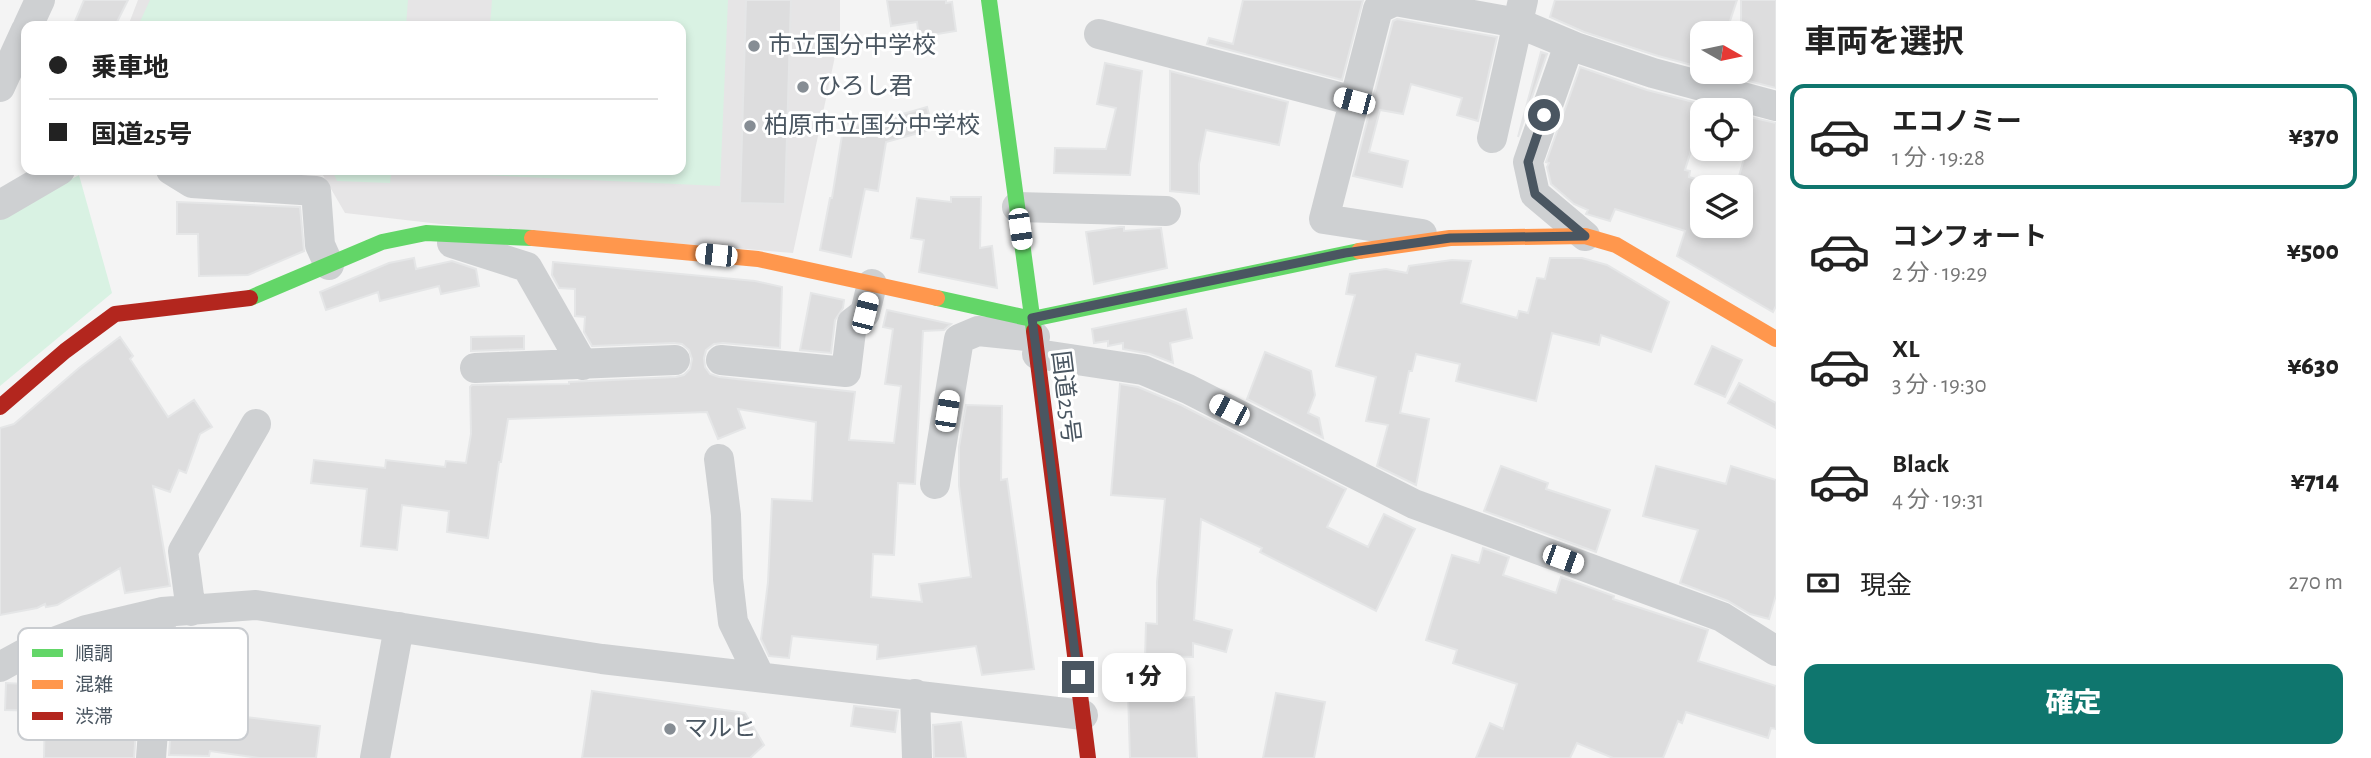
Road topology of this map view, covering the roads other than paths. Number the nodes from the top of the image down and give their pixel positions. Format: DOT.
graph roads {
  1 [pos="40,0"];
  2 [pos="989,0"];
  3 [pos="1378,4"];
  4 [pos="1520,12"];
  5 [pos="30,21"];
  6 [pos="1099,34"];
  7 [pos="21,41"];
  8 [pos="1569,45"];
  9 [pos="0,87"];
  10 [pos="1354,101"];
  11 [pos="1776,106"];
  12 [pos="1492,138"];
  13 [pos="51,175"];
  14 [pos="179,175"];
  15 [pos="0,205"];
  16 [pos="1017,207"];
  17 [pos="1166,211"];
  18 [pos="426,233"];
  19 [pos="1585,236"];
  20 [pos="1450,238"];
  21 [pos="329,265"];
  22 [pos="872,284"];
  23 [pos="1035,337"];
  24 [pos="1776,339"];
  25 [pos="676,360"];
  26 [pos="722,360"];
  27 [pos="583,365"];
  28 [pos="475,368"];
  29 [pos="0,407"];
  30 [pos="256,424"];
  31 [pos="719,459"];
  32 [pos="935,484"];
  33 [pos="191,611"];
  34 [pos="162,612"];
  35 [pos="399,627"];
  36 [pos="94,628"];
  37 [pos="161,628"];
  38 [pos="1776,651"];
  39 [pos="18,657"];
  40 [pos="0,667"];
  41 [pos="760,677"];
  42 [pos="915,694"];
  43 [pos="1083,715"];
  44 [pos="153,740"];
  45 [pos="152,758"];
  46 [pos="375,758"];
  47 [pos="917,758"];
  48 [pos="1088,758"];
  1 -- 5 [label="street"];
  2 -- 16 [label="main road, 国道25号"];
  3 -- 4 [label="street"];
  3 -- 10 [label="street"];
  4 -- 8 [label="street"];
  4 -- 12 [label="street"];
  6 -- 10 [label="street"];
  7 -- 9 [label="street"];
  8 -- 11 [label="street"];
  8 -- 19 [label="street"];
  10 -- 20 [label="street"];
  13 -- 15 [label="street"];
  14 -- 21 [label="street"];
  16 -- 17 [label="street"];
  16 -- 23 [label="main road, 国道25号"];
  18 -- 21 [label="main road"];
  18 -- 22 [label="main road"];
  18 -- 27 [label="street"];
  19 -- 20 [label="main road"];
  19 -- 24 [label="main road"];
  20 -- 23 [label="main road"];
  21 -- 29 [label="main road"];
  22 -- 23 [label="main road"];
  22 -- 26 [label="street"];
  23 -- 32 [label="street"];
  23 -- 38 [label="street"];
  23 -- 43 [label="main road, 国道25号"];
  25 -- 27 [label="street"];
  27 -- 28 [label="street"];
  30 -- 33 [label="street"];
  31 -- 41 [label="street"];
  33 -- 34 [label="street"];
  33 -- 35 [label="street"];
  34 -- 36 [label="street"];
  34 -- 37 [label="street"];
  35 -- 41 [label="street"];
  35 -- 46 [label="street"];
  39 -- 40 [label="street"];
  41 -- 42 [label="street"];
  42 -- 43 [label="street"];
  42 -- 47 [label="street"];
  43 -- 48 [label="main road, 国道25号"];
  44 -- 45 [label="street"];
}
